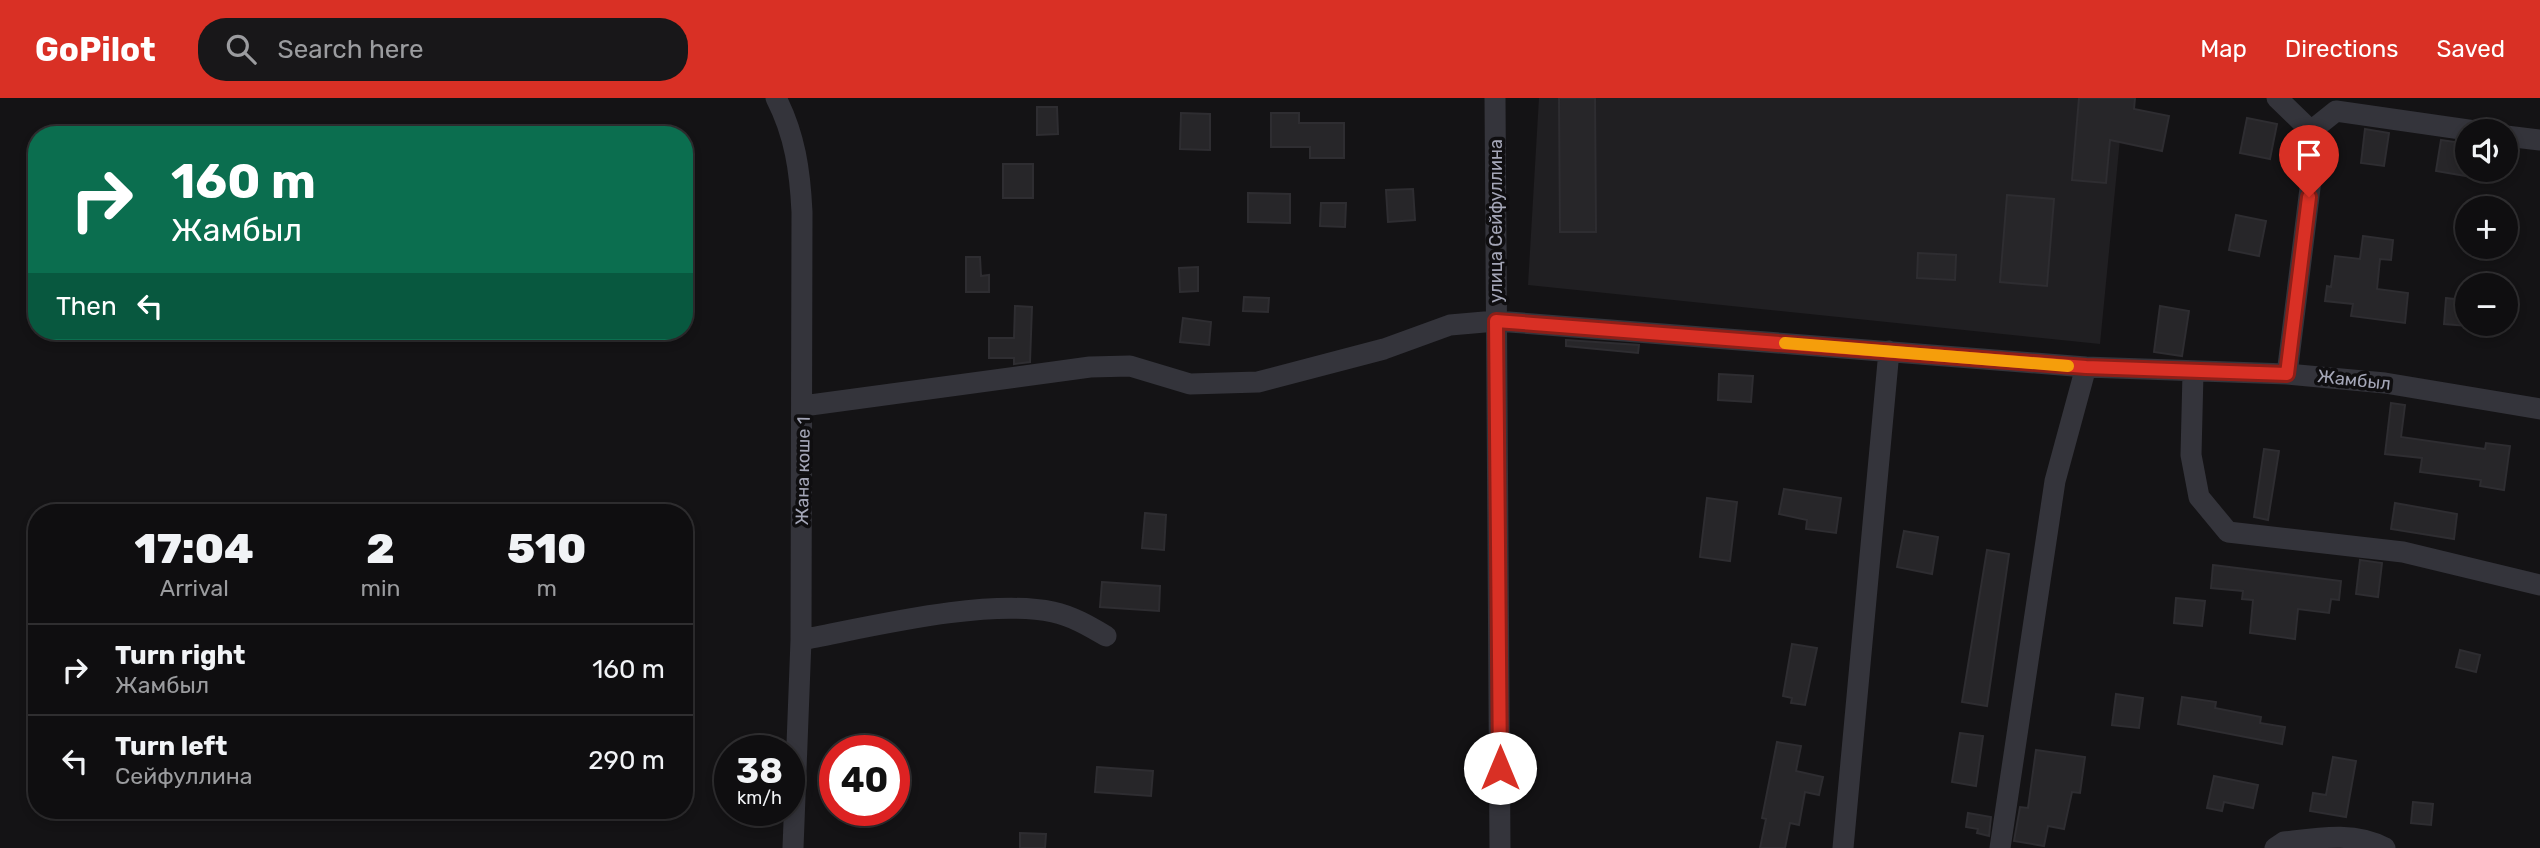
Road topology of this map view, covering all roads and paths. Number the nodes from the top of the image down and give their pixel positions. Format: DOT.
graph roads {
  1 [pos="776,98"];
  2 [pos="1495,98"];
  3 [pos="2277,98"];
  4 [pos="2455,128"];
  5 [pos="2311,131"];
  6 [pos="2518,137"];
  7 [pos="2540,140"];
  8 [pos="1496,321"];
  9 [pos="1889,351"];
  10 [pos="2086,367"];
  11 [pos="2193,373"];
  12 [pos="2287,374"];
  13 [pos="803,406"];
  14 [pos="2540,409"];
  15 [pos="2540,586"];
  16 [pos="1106,636"];
  17 [pos="801,640"];
  18 [pos="793,848"];
  19 [pos="1500,848"];
  20 [pos="1843,848"];
  21 [pos="2000,848"];
  22 [pos="2275,848"];
  23 [pos="2385,848"];
  1 -- 13 [label="street, Жана коше 1"];
  2 -- 8 [label="street, улица Сейфуллина"];
  3 -- 5 [label="street"];
  4 -- 5 [label="street"];
  5 -- 12 [label="street"];
  6 -- 7 [label="street"];
  8 -- 9 [label="street, Жамбыл"];
  8 -- 13 [label="street, Жамбыл"];
  8 -- 19 [label="street, улица Сейфуллина"];
  9 -- 10 [label="street, Жамбыл"];
  9 -- 20 [label="street"];
  10 -- 11 [label="street, Жамбыл"];
  10 -- 21 [label="street"];
  11 -- 12 [label="street, Жамбыл"];
  11 -- 15 [label="street"];
  12 -- 14 [label="street, Жамбыл"];
  13 -- 17 [label="street, Жана коше 1"];
  16 -- 17 [label="street"];
  17 -- 18 [label="street, Жана коше 1"];
  22 -- 23 [label="street"];
}
